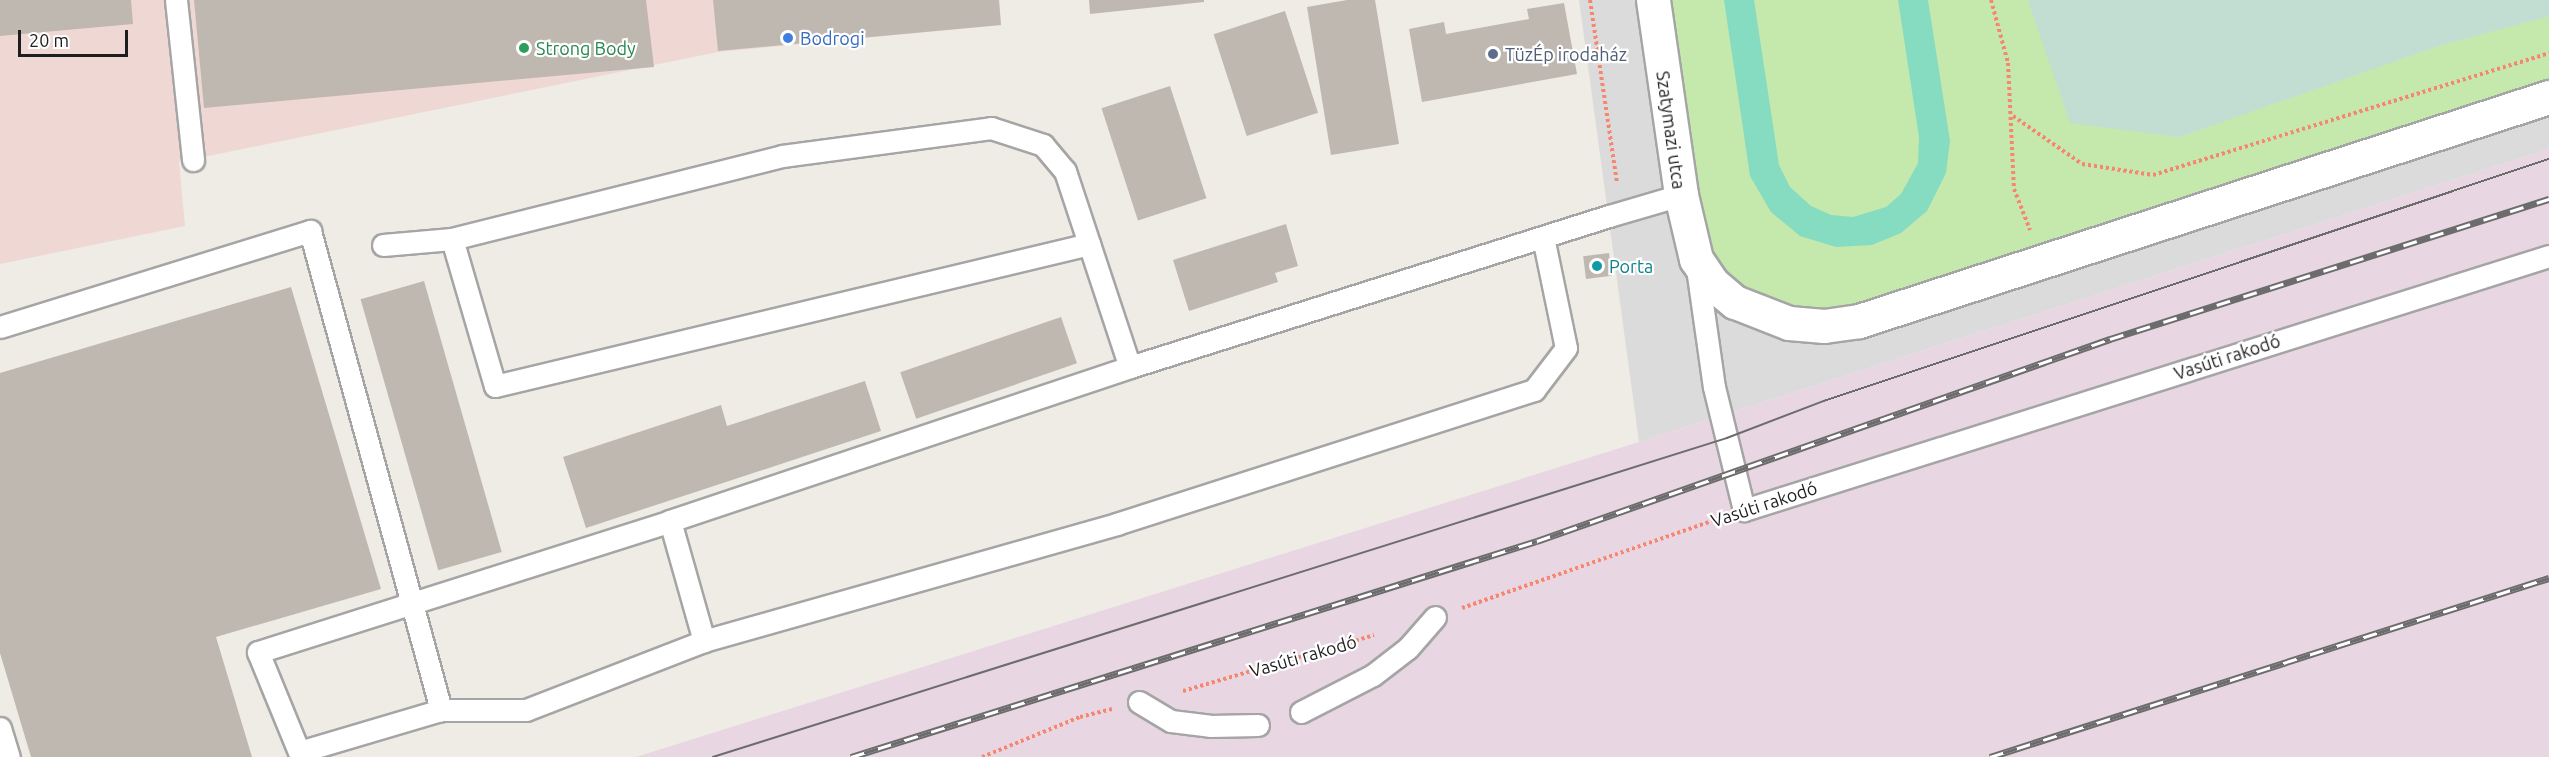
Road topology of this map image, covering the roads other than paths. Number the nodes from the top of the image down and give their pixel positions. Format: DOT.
graph roads {
  1 [pos="176,0"];
  2 [pos="1653,0"];
  3 [pos="2549,97"];
  4 [pos="193,160"];
  5 [pos="1681,195"];
  6 [pos="1543,237"];
  7 [pos="452,239"];
  8 [pos="1089,244"];
  9 [pos="383,245"];
  10 [pos="2549,256"];
  11 [pos="1695,259"];
  12 [pos="0,327"];
  13 [pos="1130,367"];
  14 [pos="670,521"];
  15 [pos="412,603"];
  16 [pos="1435,617"];
  17 [pos="704,641"];
  18 [pos="1139,702"];
  19 [pos="441,710"];
  20 [pos="1301,712"];
  21 [pos="1258,724"];
  22 [pos="0,728"];
  23 [pos="297,754"];
  24 [pos="9,757"];
  1 -- 4 [label="lane"];
  2 -- 5 [label="street, Szatymazi utca"];
  3 -- 11 [label="street"];
  5 -- 6 [label="lane"];
  5 -- 11 [label="street, Szatymazi utca"];
  6 -- 13 [label="lane"];
  6 -- 17 [label="lane"];
  7 -- 8 [label="lane"];
  7 -- 8 [label="lane"];
  7 -- 9 [label="lane"];
  8 -- 13 [label="lane"];
  10 -- 11 [label="lane, Vasúti rakodó"];
  12 -- 15 [label="lane"];
  13 -- 14 [label="lane"];
  14 -- 15 [label="lane"];
  14 -- 17 [label="lane"];
  15 -- 19 [label="lane"];
  15 -- 23 [label="lane"];
  16 -- 20 [label="lane"];
  17 -- 19 [label="lane"];
  18 -- 21 [label="lane"];
  19 -- 23 [label="lane"];
  22 -- 24 [label="lane"];
}
